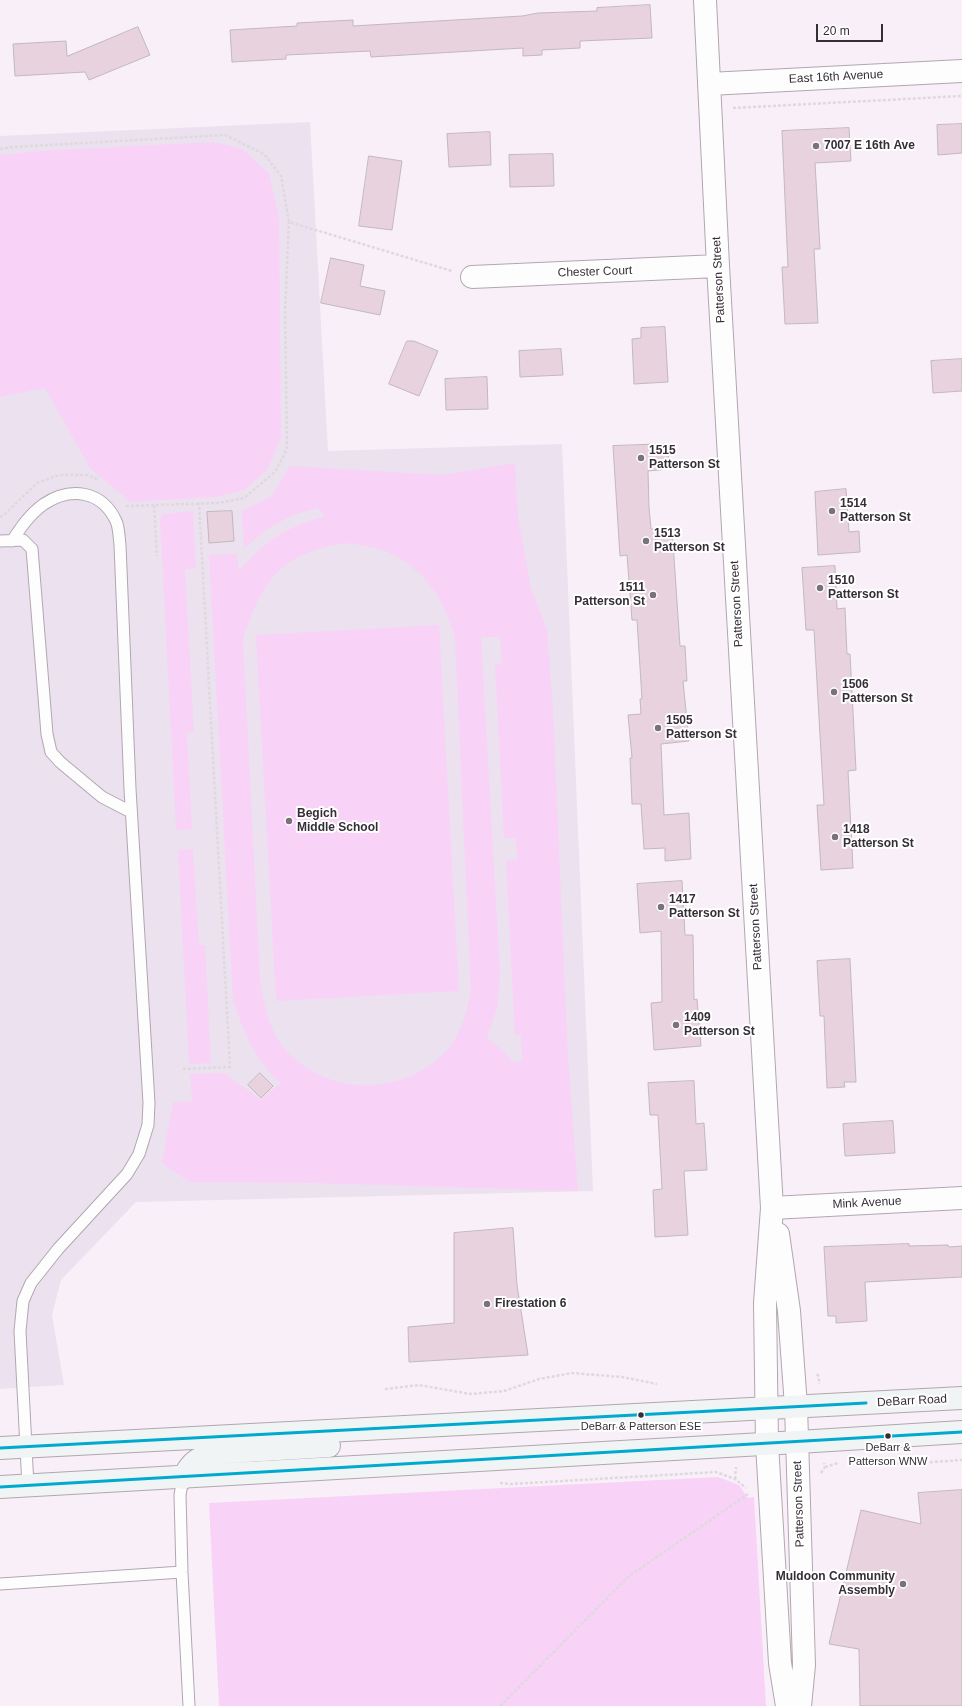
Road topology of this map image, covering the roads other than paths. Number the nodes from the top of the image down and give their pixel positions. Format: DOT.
graph roads {
  1 [pos="705,0"];
  2 [pos="962,71"];
  3 [pos="709,84"];
  4 [pos="718,266"];
  5 [pos="472,277"];
  6 [pos="0,541"];
  7 [pos="12,541"];
  8 [pos="131,812"];
  9 [pos="962,1198"];
  10 [pos="772,1208"];
  11 [pos="962,1398"];
  12 [pos="796,1406"];
  13 [pos="767,1408"];
  14 [pos="468,1423"];
  15 [pos="962,1432"];
  16 [pos="798,1442"];
  17 [pos="767,1444"];
  18 [pos="26,1447"];
  19 [pos="0,1448"];
  20 [pos="183,1478"];
  21 [pos="28,1486"];
  22 [pos="0,1487"];
  23 [pos="182,1572"];
  24 [pos="0,1584"];
  25 [pos="190,1706"];
  26 [pos="787,1706"];
  27 [pos="800,1706"];
  1 -- 3 [label="street, Patterson Street"];
  2 -- 3 [label="street, East 16th Avenue"];
  3 -- 4 [label="street, Patterson Street"];
  4 -- 5 [label="street, Chester Court"];
  4 -- 10 [label="street, Patterson Street"];
  6 -- 7 [label="lane"];
  7 -- 8 [label="lane"];
  7 -- 8 [label="lane"];
  8 -- 18 [label="lane"];
  9 -- 10 [label="street, Mink Avenue"];
  10 -- 12 [label="street, Patterson Street"];
  10 -- 13 [label="street, Patterson Street"];
  11 -- 12 [label="main road, DeBarr Road"];
  12 -- 13 [label="main road, DeBarr Road"];
  12 -- 16 [label="street, Patterson Street"];
  13 -- 14 [label="main road, DeBarr Road"];
  13 -- 17 [label="street, Patterson Street"];
  14 -- 18 [label="main road, DeBarr Road"];
  14 -- 20 [label="main road"];
  15 -- 16 [label="main road"];
  16 -- 17 [label="main road"];
  16 -- 27 [label="street, Patterson Street"];
  17 -- 20 [label="main road"];
  17 -- 26 [label="street, Patterson Street"];
  18 -- 19 [label="main road, DeBarr Road"];
  18 -- 21 [label="lane"];
  20 -- 21 [label="main road"];
  20 -- 23 [label="lane"];
  21 -- 22 [label="main road"];
  23 -- 24 [label="lane"];
  23 -- 25 [label="lane"];
}
